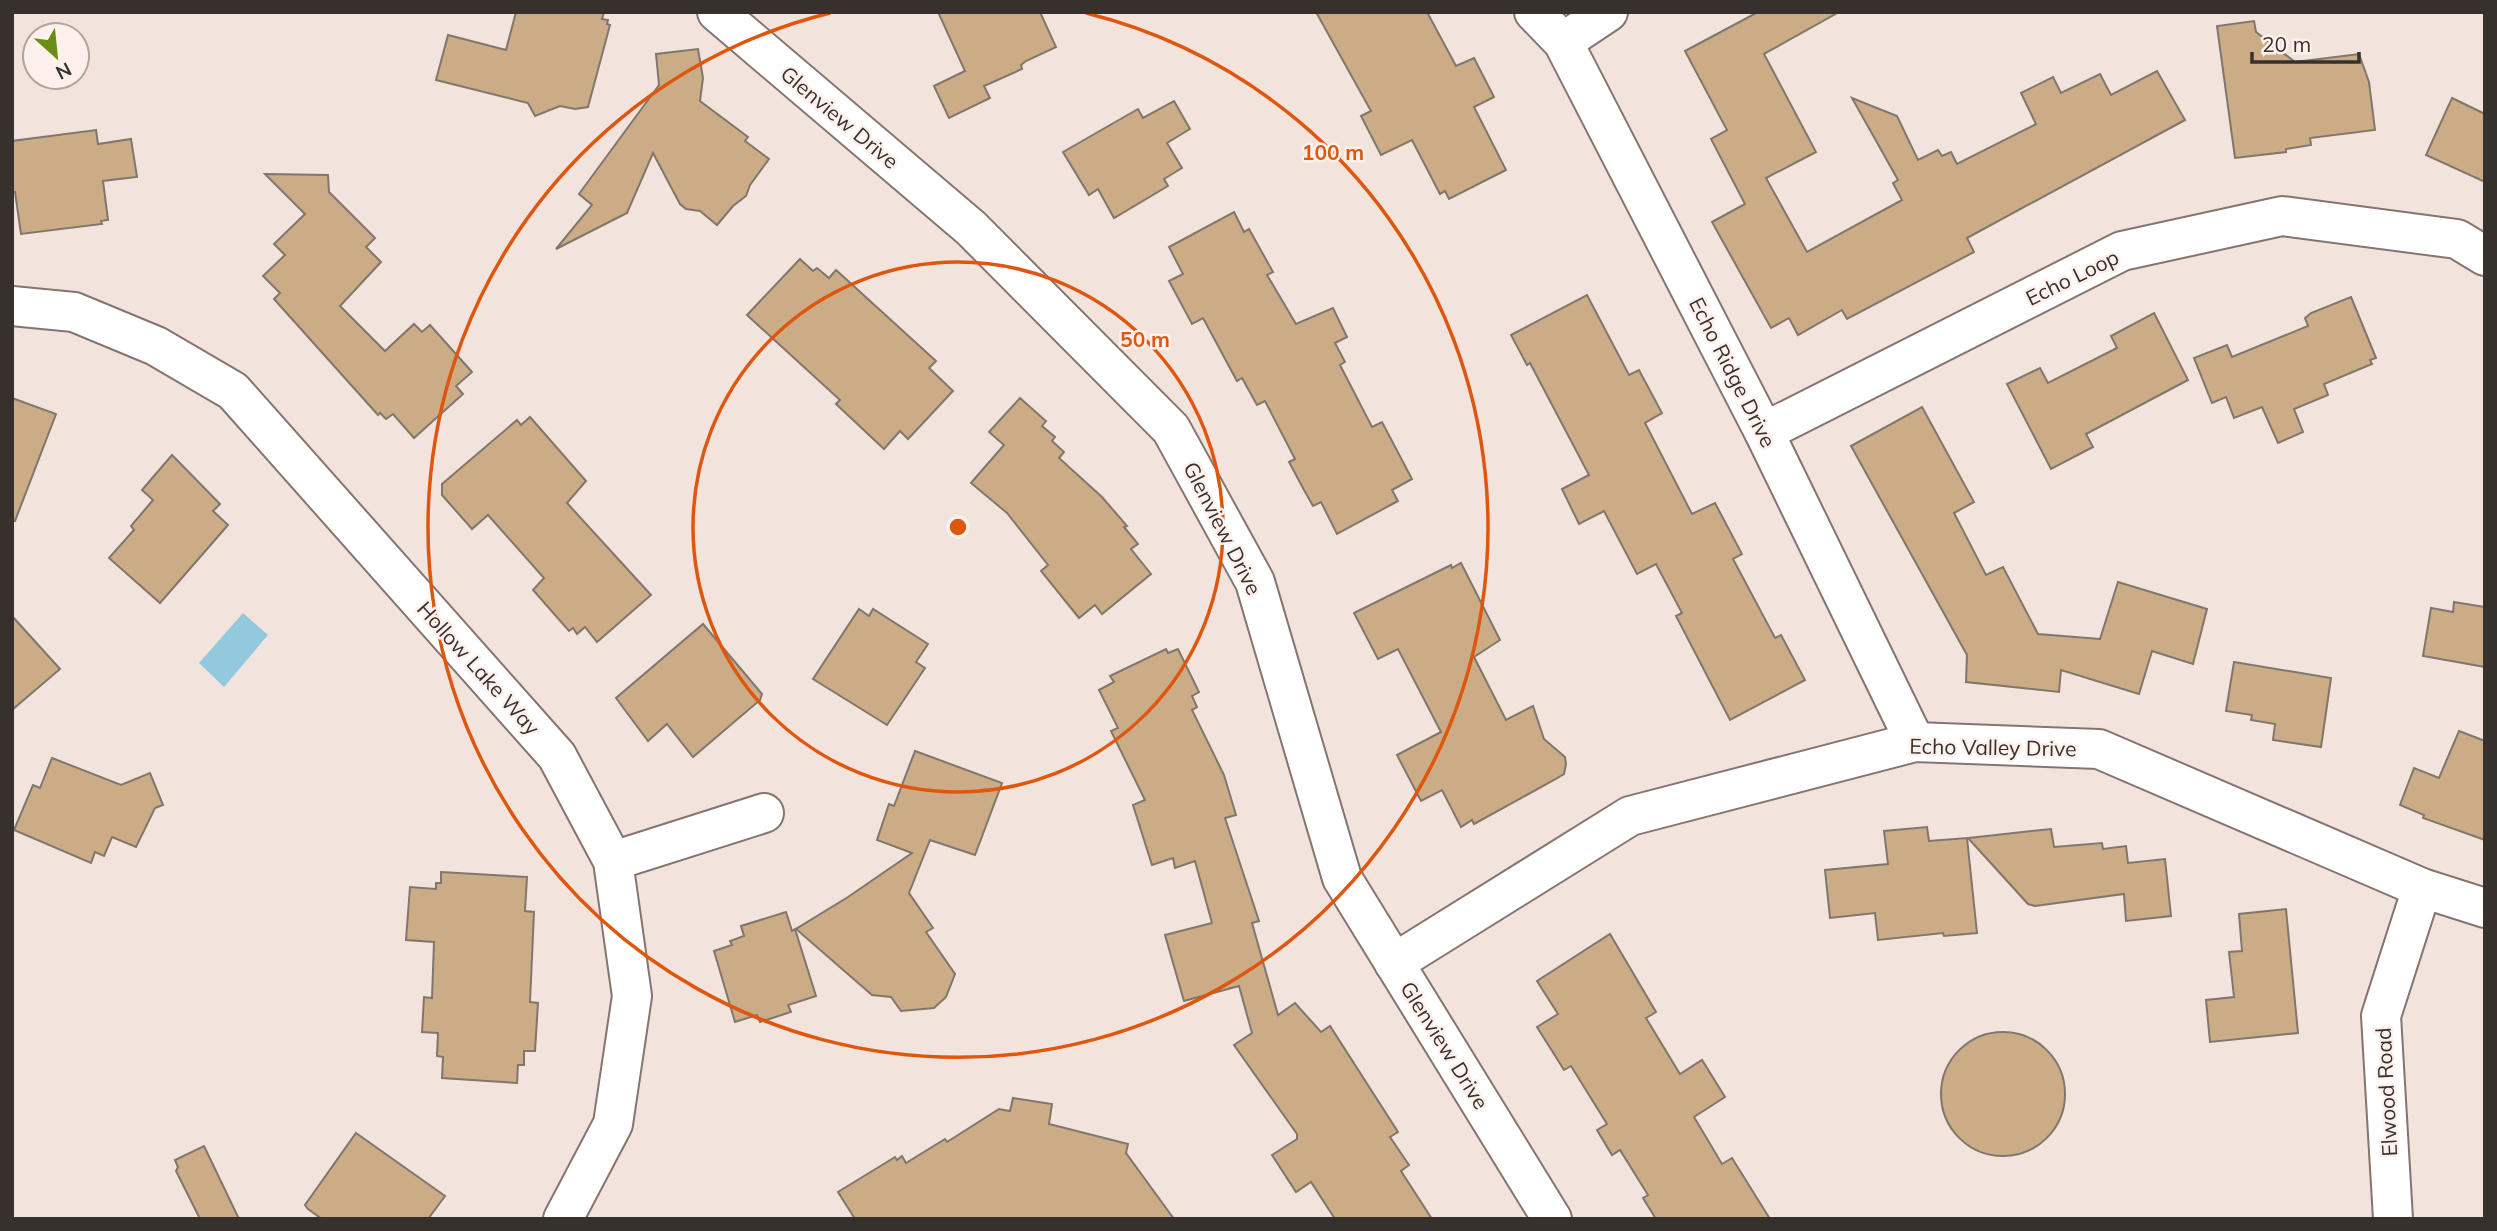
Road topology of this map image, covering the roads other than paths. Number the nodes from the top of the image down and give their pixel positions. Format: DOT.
graph roads {
  1 [pos="717,12"];
  2 [pos="1534,12"];
  3 [pos="1608,12"];
  4 [pos="1563,42"];
  5 [pos="2485,256"];
  6 [pos="12,306"];
  7 [pos="1764,432"];
  8 [pos="1915,742"];
  9 [pos="764,813"];
  10 [pos="613,861"];
  11 [pos="2422,888"];
  12 [pos="2485,908"];
  13 [pos="1394,963"];
  14 [pos="563,1219"];
  15 [pos="1552,1219"];
  16 [pos="2393,1219"];
  1 -- 13 [label="street, Glenview Drive"];
  2 -- 4 [label="street, Echo Ridge Drive"];
  3 -- 4 [label="street"];
  4 -- 7 [label="street, Echo Ridge Drive"];
  5 -- 7 [label="street, Echo Loop"];
  6 -- 10 [label="street, Hollow Lake Way"];
  7 -- 8 [label="street, Echo Ridge Drive"];
  8 -- 11 [label="street, Echo Valley Drive"];
  8 -- 13 [label="street, Echo Valley Drive"];
  9 -- 10 [label="street"];
  10 -- 14 [label="street, Hollow Lake Way"];
  11 -- 12 [label="street, Echo Valley Drive"];
  11 -- 16 [label="street, Elwood Road"];
  13 -- 15 [label="street, Glenview Drive"];
}
